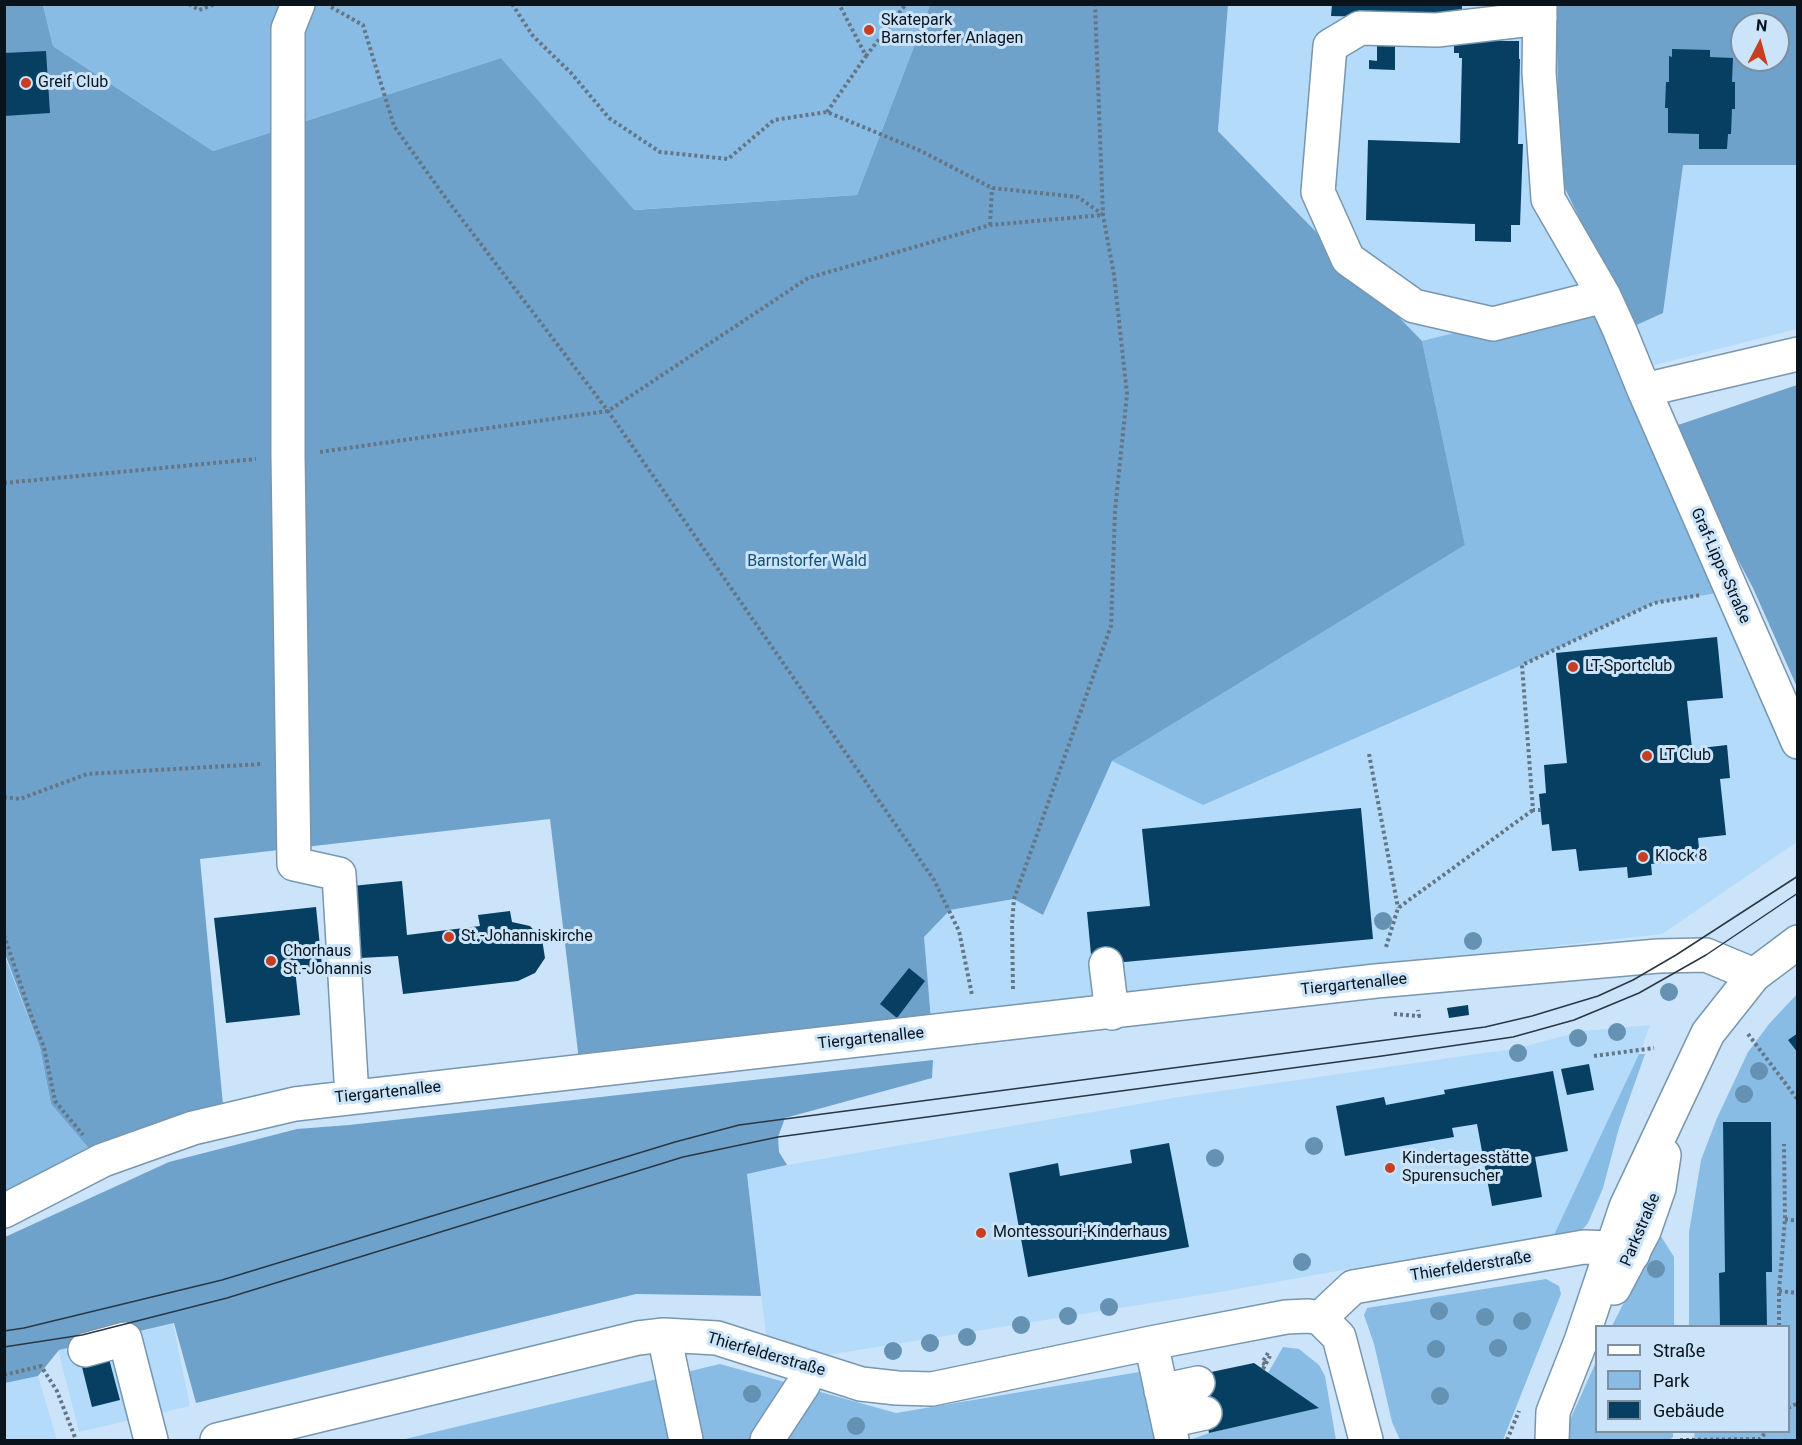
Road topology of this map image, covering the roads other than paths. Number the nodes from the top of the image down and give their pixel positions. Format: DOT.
graph roads {
  1 [pos="298,4"];
  2 [pos="1540,11"];
  3 [pos="1604,296"];
  4 [pos="1797,354"];
  5 [pos="1644,390"];
  6 [pos="1797,741"];
  7 [pos="1797,942"];
  8 [pos="1106,964"];
  9 [pos="1754,975"];
  10 [pos="1112,1012"];
  11 [pos="352,1097"];
  12 [pos="4,1211"];
  13 [pos="1622,1251"];
  14 [pos="1320,1318"];
  15 [pos="664,1335"];
  16 [pos="1151,1343"];
  17 [pos="85,1350"];
  18 [pos="811,1368"];
  19 [pos="1167,1419"];
  20 [pos="1552,1426"];
  21 [pos="151,1440"];
  22 [pos="217,1440"];
  23 [pos="686,1440"];
  24 [pos="767,1440"];
  25 [pos="1366,1440"];
  26 [pos="1528,1440"];
  1 -- 11 [label="street"];
  2 -- 3 [label="street, Graf-Lippe-Straße"];
  2 -- 3 [label="street"];
  3 -- 5 [label="street, Graf-Lippe-Straße"];
  4 -- 5 [label="street"];
  5 -- 6 [label="street, Graf-Lippe-Straße"];
  7 -- 9 [label="street, Parkstraße"];
  8 -- 10 [label="street"];
  9 -- 10 [label="street, Tiergartenallee"];
  9 -- 13 [label="street, Parkstraße"];
  10 -- 11 [label="street, Tiergartenallee"];
  11 -- 12 [label="street, Tiergartenallee"];
  13 -- 14 [label="street, Thierfelderstraße"];
  13 -- 20 [label="street, Parkstraße"];
  14 -- 16 [label="street, Thierfelderstraße"];
  14 -- 25 [label="street"];
  15 -- 18 [label="street, Thierfelderstraße"];
  15 -- 22 [label="street, Thierfelderstraße"];
  15 -- 23 [label="street"];
  16 -- 18 [label="street, Thierfelderstraße"];
  16 -- 19 [label="street"];
  17 -- 21 [label="street"];
  18 -- 24 [label="street"];
  19 -- 19 [label="street"];
  20 -- 26 [label="street, Parkstraße"];
}
